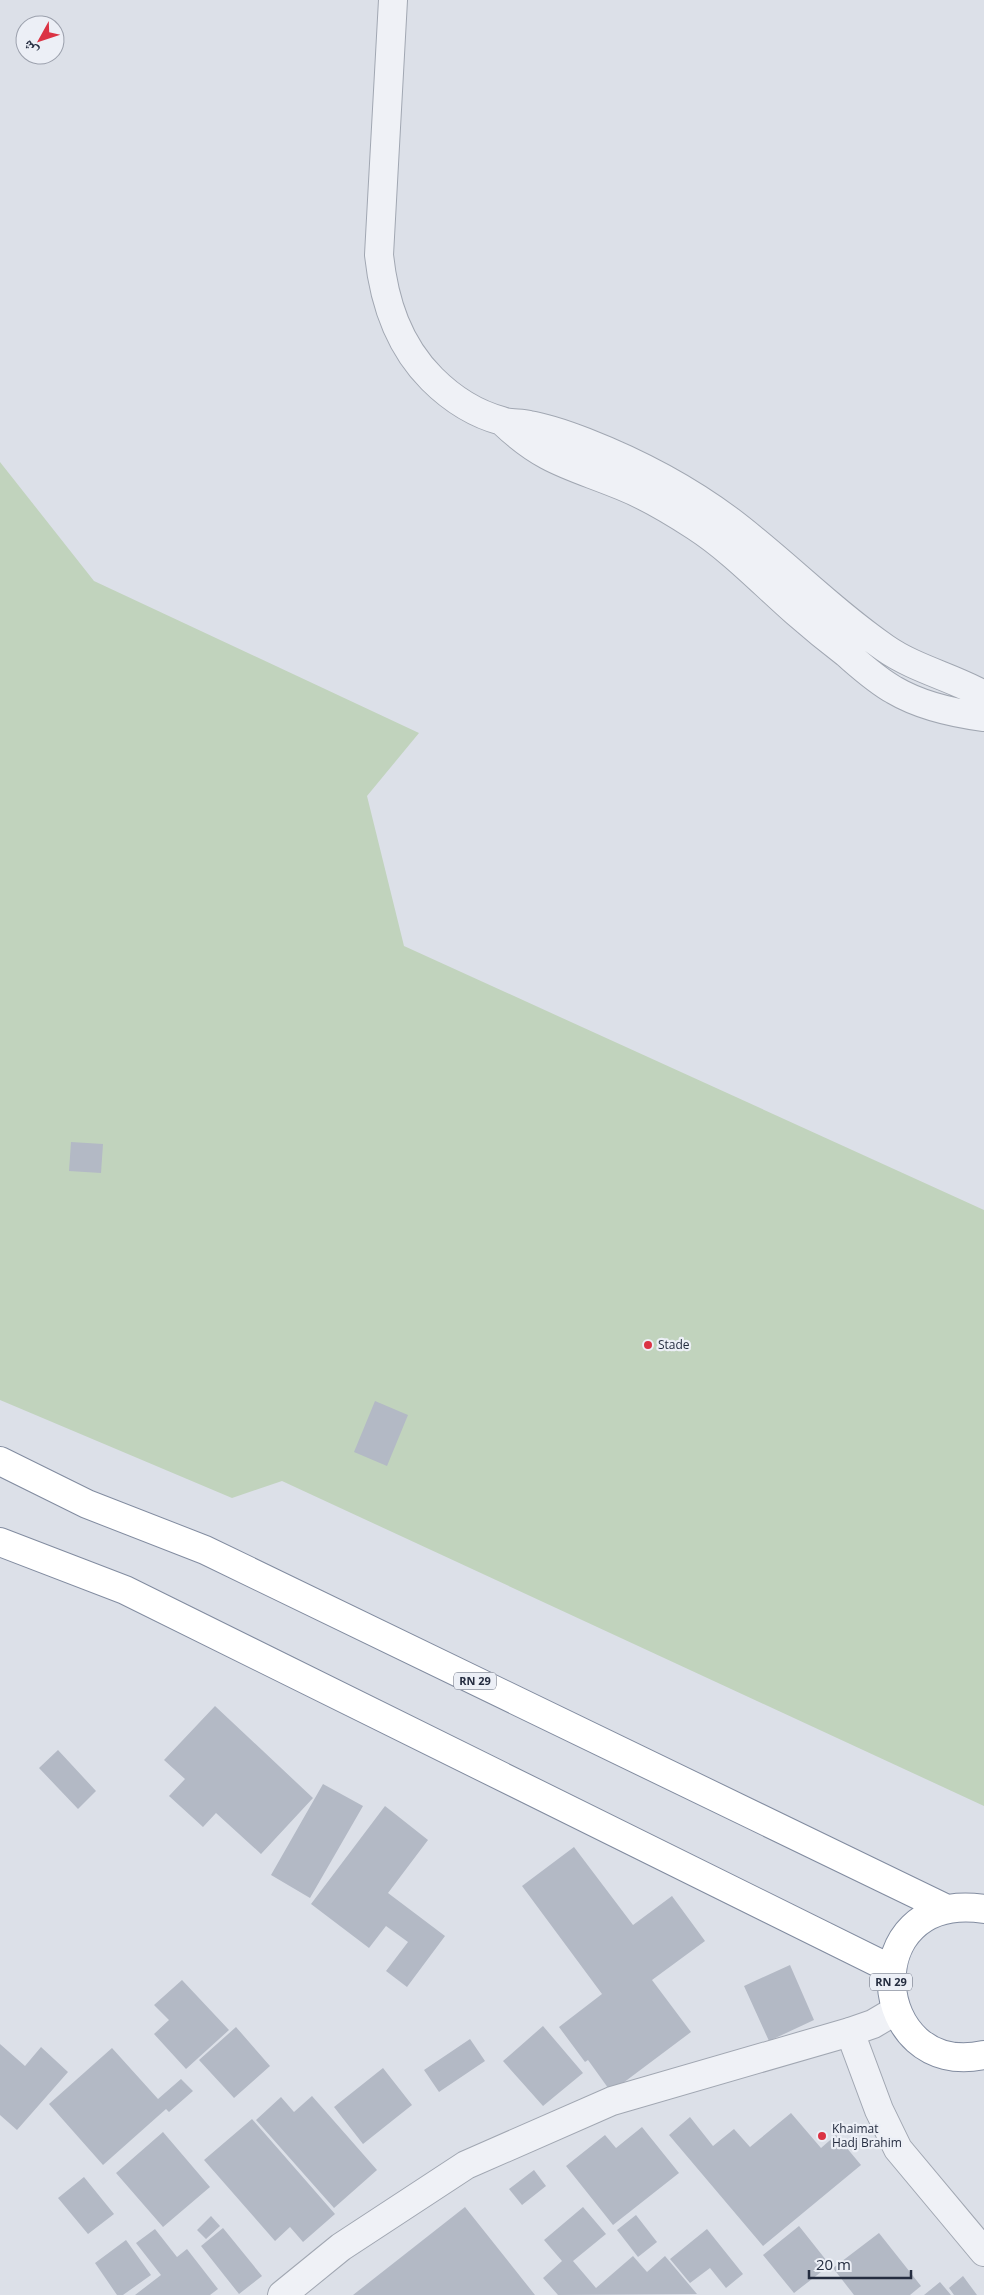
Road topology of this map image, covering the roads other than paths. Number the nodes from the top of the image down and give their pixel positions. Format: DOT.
graph roads {
  1 [pos="394,0"];
  2 [pos="503,422"];
  3 [pos="984,695"];
  4 [pos="984,717"];
  5 [pos="0,1461"];
  6 [pos="0,1542"];
  7 [pos="947,1909"];
  8 [pos="984,1909"];
  9 [pos="891,1969"];
  10 [pos="896,2010"];
  11 [pos="850,2032"];
  12 [pos="980,2059"];
  13 [pos="984,2252"];
  14 [pos="282,2295"];
  1 -- 2 [label="street"];
  2 -- 3 [label="street"];
  2 -- 4 [label="street"];
  5 -- 7 [label="highway, RN 29"];
  6 -- 9 [label="highway, RN 29"];
  7 -- 8 [label="highway, RN 29"];
  7 -- 9 [label="highway, RN 29"];
  9 -- 10 [label="highway, RN 29"];
  10 -- 11 [label="street"];
  10 -- 12 [label="highway, RN 29"];
  11 -- 13 [label="street"];
  11 -- 14 [label="street"];
}
